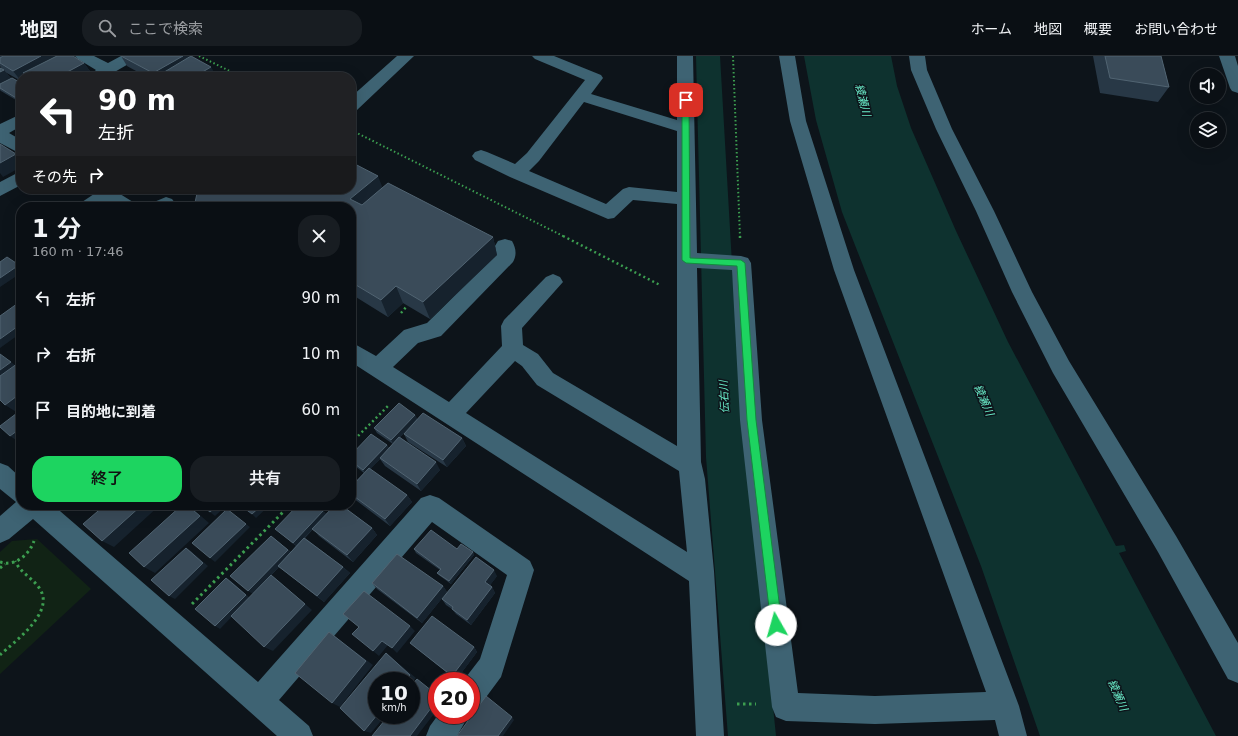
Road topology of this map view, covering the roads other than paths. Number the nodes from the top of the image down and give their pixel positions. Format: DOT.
graph roads {
  1 [pos="83,56"];
  2 [pos="132,56"];
  3 [pos="406,56"];
  4 [pos="540,56"];
  5 [pos="685,56"];
  6 [pos="787,56"];
  7 [pos="917,56"];
  8 [pos="1228,56"];
  9 [pos="101,72"];
  10 [pos="104,72"];
  11 [pos="1238,88"];
  12 [pos="581,96"];
  13 [pos="356,101"];
  14 [pos="16,122"];
  15 [pos="686,128"];
  16 [pos="0,131"];
  17 [pos="0,135"];
  18 [pos="16,145"];
  19 [pos="480,156"];
  20 [pos="516,173"];
  21 [pos="16,180"];
  22 [pos="0,190"];
  23 [pos="102,194"];
  24 [pos="109,194"];
  25 [pos="686,199"];
  26 [pos="93,202"];
  27 [pos="120,202"];
  28 [pos="505,246"];
  29 [pos="686,260"];
  30 [pos="552,282"];
  31 [pos="513,349"];
  32 [pos="356,354"];
  33 [pos="378,368"];
  34 [pos="451,414"];
  35 [pos="689,462"];
  36 [pos="0,474"];
  37 [pos="16,488"];
  38 [pos="25,510"];
  39 [pos="41,510"];
  40 [pos="0,531"];
  41 [pos="701,571"];
  42 [pos="1238,669"];
  43 [pos="480,682"];
  44 [pos="260,701"];
  45 [pos="1005,706"];
  46 [pos="449,724"];
  47 [pos="299,736"];
  48 [pos="440,736"];
  49 [pos="710,736"];
  50 [pos="1013,736"];
  1 -- 9 [label="street"];
  2 -- 10 [label="street"];
  3 -- 13 [label="street"];
  4 -- 12 [label="street"];
  5 -- 15 [label="street"];
  6 -- 45 [label="street"];
  7 -- 42 [label="street"];
  8 -- 11 [label="street"];
  12 -- 15 [label="street"];
  12 -- 20 [label="street"];
  14 -- 16 [label="street"];
  15 -- 25 [label="street"];
  17 -- 18 [label="street"];
  19 -- 20 [label="street"];
  20 -- 25 [label="street"];
  21 -- 22 [label="street"];
  23 -- 26 [label="street"];
  24 -- 27 [label="street"];
  25 -- 29 [label="street"];
  28 -- 33 [label="street"];
  29 -- 35 [label="street"];
  29 -- 45 [label="street"];
  30 -- 31 [label="street"];
  31 -- 34 [label="street"];
  31 -- 35 [label="street"];
  32 -- 33 [label="street"];
  33 -- 34 [label="street"];
  34 -- 41 [label="street"];
  35 -- 41 [label="street"];
  36 -- 37 [label="street"];
  38 -- 40 [label="street"];
  39 -- 44 [label="street"];
  41 -- 49 [label="street"];
  43 -- 44 [label="street"];
  44 -- 47 [label="street"];
  45 -- 50 [label="street"];
  46 -- 48 [label="street"];
}
